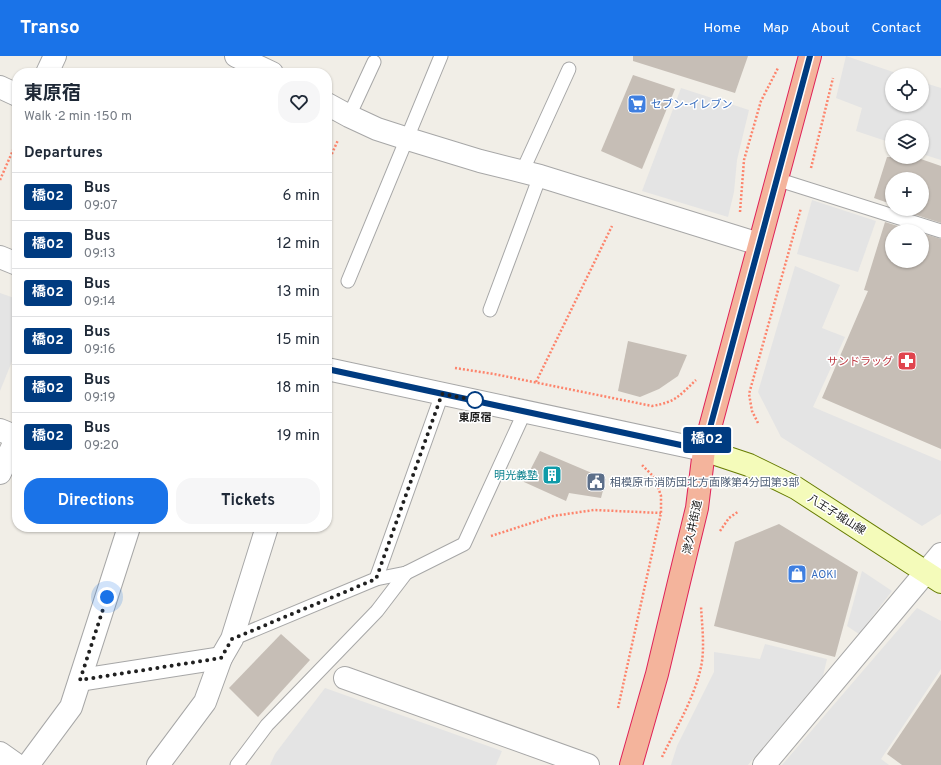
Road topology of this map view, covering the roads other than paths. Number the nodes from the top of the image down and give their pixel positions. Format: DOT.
graph roads {
  1 [pos="55,56"];
  2 [pos="236,56"];
  3 [pos="441,56"];
  4 [pos="810,56"];
  5 [pos="374,62"];
  6 [pos="49,68"];
  7 [pos="267,68"];
  8 [pos="569,69"];
  9 [pos="0,87"];
  10 [pos="12,93"];
  11 [pos="332,107"];
  12 [pos="349,116"];
  13 [pos="408,139"];
  14 [pos="531,174"];
  15 [pos="776,179"];
  16 [pos="941,231"];
  17 [pos="759,244"];
  18 [pos="0,257"];
  19 [pos="12,262"];
  20 [pos="348,281"];
  21 [pos="490,310"];
  22 [pos="332,370"];
  23 [pos="442,394"];
  24 [pos="525,411"];
  25 [pos="0,430"];
  26 [pos="12,435"];
  27 [pos="12,448"];
  28 [pos="704,450"];
  29 [pos="0,473"];
  30 [pos="127,532"];
  31 [pos="265,532"];
  32 [pos="941,554"];
  33 [pos="406,573"];
  34 [pos="933,577"];
  35 [pos="376,579"];
  36 [pos="232,639"];
  37 [pos="221,658"];
  38 [pos="345,678"];
  39 [pos="80,680"];
  40 [pos="0,753"];
  41 [pos="17,765"];
  42 [pos="28,765"];
  43 [pos="158,765"];
  44 [pos="237,765"];
  45 [pos="588,765"];
  46 [pos="631,765"];
  47 [pos="764,765"];
  1 -- 6 [label="street"];
  2 -- 7 [label="street"];
  3 -- 13 [label="lane"];
  4 -- 15 [label="highway, 津久井街道"];
  5 -- 12 [label="lane"];
  8 -- 14 [label="lane"];
  9 -- 10 [label="street"];
  11 -- 12 [label="street"];
  12 -- 13 [label="street"];
  13 -- 14 [label="street"];
  13 -- 20 [label="lane"];
  14 -- 17 [label="street"];
  14 -- 21 [label="lane"];
  15 -- 16 [label="lane"];
  15 -- 17 [label="highway, 津久井街道"];
  17 -- 28 [label="highway, 津久井街道"];
  18 -- 19 [label="street"];
  22 -- 23 [label="street"];
  23 -- 24 [label="street"];
  23 -- 35 [label="lane"];
  24 -- 28 [label="street"];
  24 -- 33 [label="lane"];
  25 -- 26 [label="street"];
  27 -- 29 [label="street"];
  28 -- 34 [label="main road, 八王子城山線"];
  28 -- 46 [label="highway, 津久井街道"];
  30 -- 39 [label="street"];
  31 -- 36 [label="street"];
  32 -- 34 [label="street"];
  33 -- 35 [label="lane"];
  33 -- 44 [label="lane"];
  34 -- 47 [label="street"];
  35 -- 36 [label="lane"];
  36 -- 37 [label="street"];
  37 -- 39 [label="street"];
  37 -- 43 [label="street"];
  38 -- 45 [label="street"];
  39 -- 42 [label="street"];
  40 -- 41 [label="street"];
}
